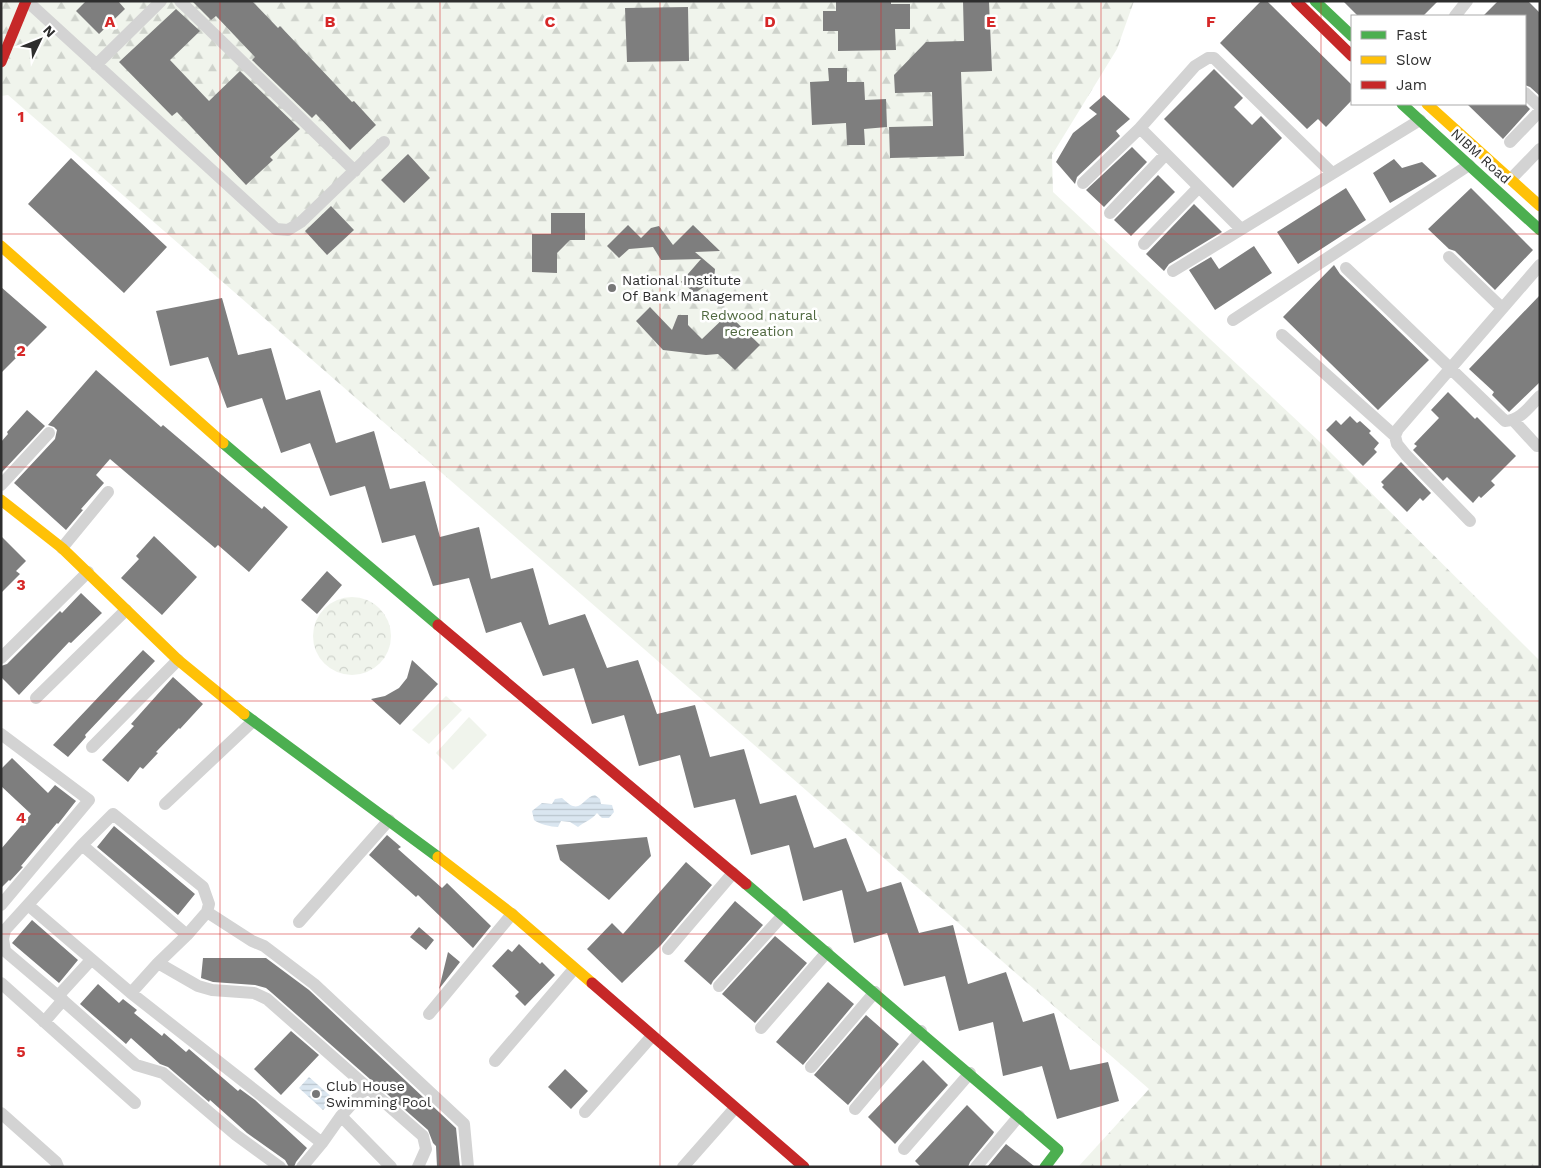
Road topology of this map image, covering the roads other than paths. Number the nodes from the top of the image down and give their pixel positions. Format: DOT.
graph roads {
  1 [pos="26,1"];
  2 [pos="162,1"];
  3 [pos="180,1"];
  4 [pos="1296,1"];
  5 [pos="1315,1"];
  6 [pos="1467,1"];
  7 [pos="1456,15"];
  8 [pos="1351,35"];
  9 [pos="1351,55"];
  10 [pos="1,62"];
  11 [pos="96,65"];
  12 [pos="1526,94"];
  13 [pos="1403,105"];
  14 [pos="1428,105"];
  15 [pos="1540,107"];
  16 [pos="1540,111"];
  17 [pos="1420,120"];
  18 [pos="1140,128"];
  19 [pos="384,142"];
  20 [pos="1510,142"];
  21 [pos="1540,149"];
  22 [pos="1166,154"];
  23 [pos="1469,166"];
  24 [pos="355,171"];
  25 [pos="1332,173"];
  26 [pos="1511,179"];
  27 [pos="1083,183"];
  28 [pos="1199,187"];
  29 [pos="1540,206"];
  30 [pos="1110,213"];
  31 [pos="1241,229"];
  32 [pos="1540,230"];
  33 [pos="1144,244"];
  34 [pos="1,246"];
  35 [pos="1449,257"];
  36 [pos="1540,265"];
  37 [pos="1346,268"];
  38 [pos="1173,271"];
  39 [pos="1502,308"];
  40 [pos="1233,320"];
  41 [pos="1282,335"];
  42 [pos="1449,369"];
  43 [pos="1540,396"];
  44 [pos="1514,420"];
  45 [pos="48,434"];
  46 [pos="1395,436"];
  47 [pos="1537,446"];
  48 [pos="1,485"];
  49 [pos="108,492"];
  50 [pos="1,500"];
  51 [pos="1470,521"];
  52 [pos="62,548"];
  53 [pos="88,572"];
  54 [pos="126,610"];
  55 [pos="1,658"];
  56 [pos="178,660"];
  57 [pos="36,698"];
  58 [pos="253,721"];
  59 [pos="1,734"];
  60 [pos="92,747"];
  61 [pos="165,804"];
  62 [pos="389,820"];
  63 [pos="82,845"];
  64 [pos="733,873"];
  65 [pos="28,904"];
  66 [pos="1,905"];
  67 [pos="208,912"];
  68 [pos="512,914"];
  69 [pos="783,914"];
  70 [pos="298,922"];
  71 [pos="187,935"];
  72 [pos="668,949"];
  73 [pos="827,952"];
  74 [pos="91,960"];
  75 [pos="158,963"];
  76 [pos="574,969"];
  77 [pos="1,983"];
  78 [pos="719,986"];
  79 [pos="875,992"];
  80 [pos="130,994"];
  81 [pos="61,998"];
  82 [pos="429,1014"];
  83 [pos="44,1022"];
  84 [pos="761,1028"];
  85 [pos="921,1032"];
  86 [pos="652,1036"];
  87 [pos="495,1061"];
  88 [pos="810,1067"];
  89 [pos="970,1073"];
  90 [pos="367,1087"];
  91 [pos="135,1103"];
  92 [pos="735,1108"];
  93 [pos="855,1109"];
  94 [pos="585,1112"];
  95 [pos="1,1113"];
  96 [pos="341,1116"];
  97 [pos="1019,1116"];
  98 [pos="322,1143"];
  99 [pos="426,1148"];
  100 [pos="904,1149"];
  101 [pos="58,1167"];
  102 [pos="280,1167"];
  103 [pos="302,1167"];
  104 [pos="391,1167"];
  105 [pos="418,1167"];
  106 [pos="428,1167"];
  107 [pos="468,1167"];
  108 [pos="683,1167"];
  109 [pos="804,1167"];
  110 [pos="976,1167"];
  111 [pos="1045,1167"];
  1 -- 10 [label="street"];
  1 -- 11 [label="street"];
  2 -- 11 [label="street"];
  3 -- 24 [label="street"];
  4 -- 9 [label="street"];
  5 -- 8 [label="street"];
  6 -- 7 [label="street"];
  11 -- 24 [label="street"];
  12 -- 15 [label="street"];
  13 -- 17 [label="street, NIBM Road"];
  14 -- 26 [label="street, NIBM Road"];
  16 -- 20 [label="street"];
  17 -- 23 [label="street, NIBM Road"];
  17 -- 25 [label="street"];
  18 -- 22 [label="street"];
  18 -- 25 [label="street"];
  18 -- 27 [label="street"];
  19 -- 24 [label="street"];
  21 -- 26 [label="street"];
  22 -- 28 [label="street"];
  22 -- 30 [label="street"];
  23 -- 32 [label="street, NIBM Road"];
  23 -- 40 [label="street"];
  25 -- 31 [label="street"];
  26 -- 29 [label="street, NIBM Road"];
  28 -- 31 [label="street"];
  28 -- 33 [label="street"];
  31 -- 38 [label="street"];
  34 -- 64 [label="street"];
  35 -- 39 [label="street"];
  36 -- 39 [label="street"];
  37 -- 42 [label="street"];
  39 -- 42 [label="street"];
  41 -- 46 [label="street"];
  42 -- 44 [label="street"];
  42 -- 46 [label="street"];
  43 -- 44 [label="street"];
  44 -- 47 [label="street"];
  45 -- 48 [label="street"];
  46 -- 51 [label="street"];
  49 -- 52 [label="street"];
  50 -- 52 [label="street"];
  52 -- 53 [label="street"];
  53 -- 54 [label="street"];
  53 -- 55 [label="street"];
  54 -- 56 [label="street"];
  54 -- 57 [label="street"];
  56 -- 58 [label="street"];
  56 -- 60 [label="street"];
  58 -- 61 [label="street"];
  58 -- 62 [label="street"];
  59 -- 66 [label="street"];
  62 -- 68 [label="street"];
  62 -- 70 [label="street"];
  63 -- 65 [label="street"];
  63 -- 67 [label="street"];
  63 -- 71 [label="street"];
  64 -- 69 [label="street"];
  64 -- 72 [label="street"];
  65 -- 74 [label="street"];
  65 -- 81 [label="street"];
  67 -- 71 [label="street"];
  67 -- 107 [label="street"];
  68 -- 76 [label="street"];
  68 -- 82 [label="street"];
  69 -- 73 [label="street"];
  69 -- 78 [label="street"];
  71 -- 75 [label="street"];
  73 -- 79 [label="street"];
  73 -- 84 [label="street"];
  74 -- 80 [label="street"];
  74 -- 81 [label="street"];
  75 -- 80 [label="street"];
  75 -- 90 [label="street"];
  76 -- 86 [label="street"];
  76 -- 87 [label="street"];
  77 -- 83 [label="street"];
  79 -- 85 [label="street"];
  79 -- 88 [label="street"];
  80 -- 98 [label="street"];
  81 -- 83 [label="street"];
  81 -- 102 [label="street"];
  83 -- 91 [label="street"];
  85 -- 89 [label="street"];
  85 -- 93 [label="street"];
  86 -- 92 [label="street"];
  86 -- 94 [label="street"];
  89 -- 97 [label="street"];
  89 -- 100 [label="street"];
  90 -- 96 [label="street"];
  90 -- 99 [label="street"];
  92 -- 108 [label="street"];
  92 -- 109 [label="street"];
  95 -- 101 [label="street"];
  96 -- 98 [label="street"];
  96 -- 104 [label="street"];
  97 -- 110 [label="street"];
  97 -- 111 [label="street"];
  98 -- 103 [label="street"];
  99 -- 105 [label="street"];
  99 -- 106 [label="street"];
}
